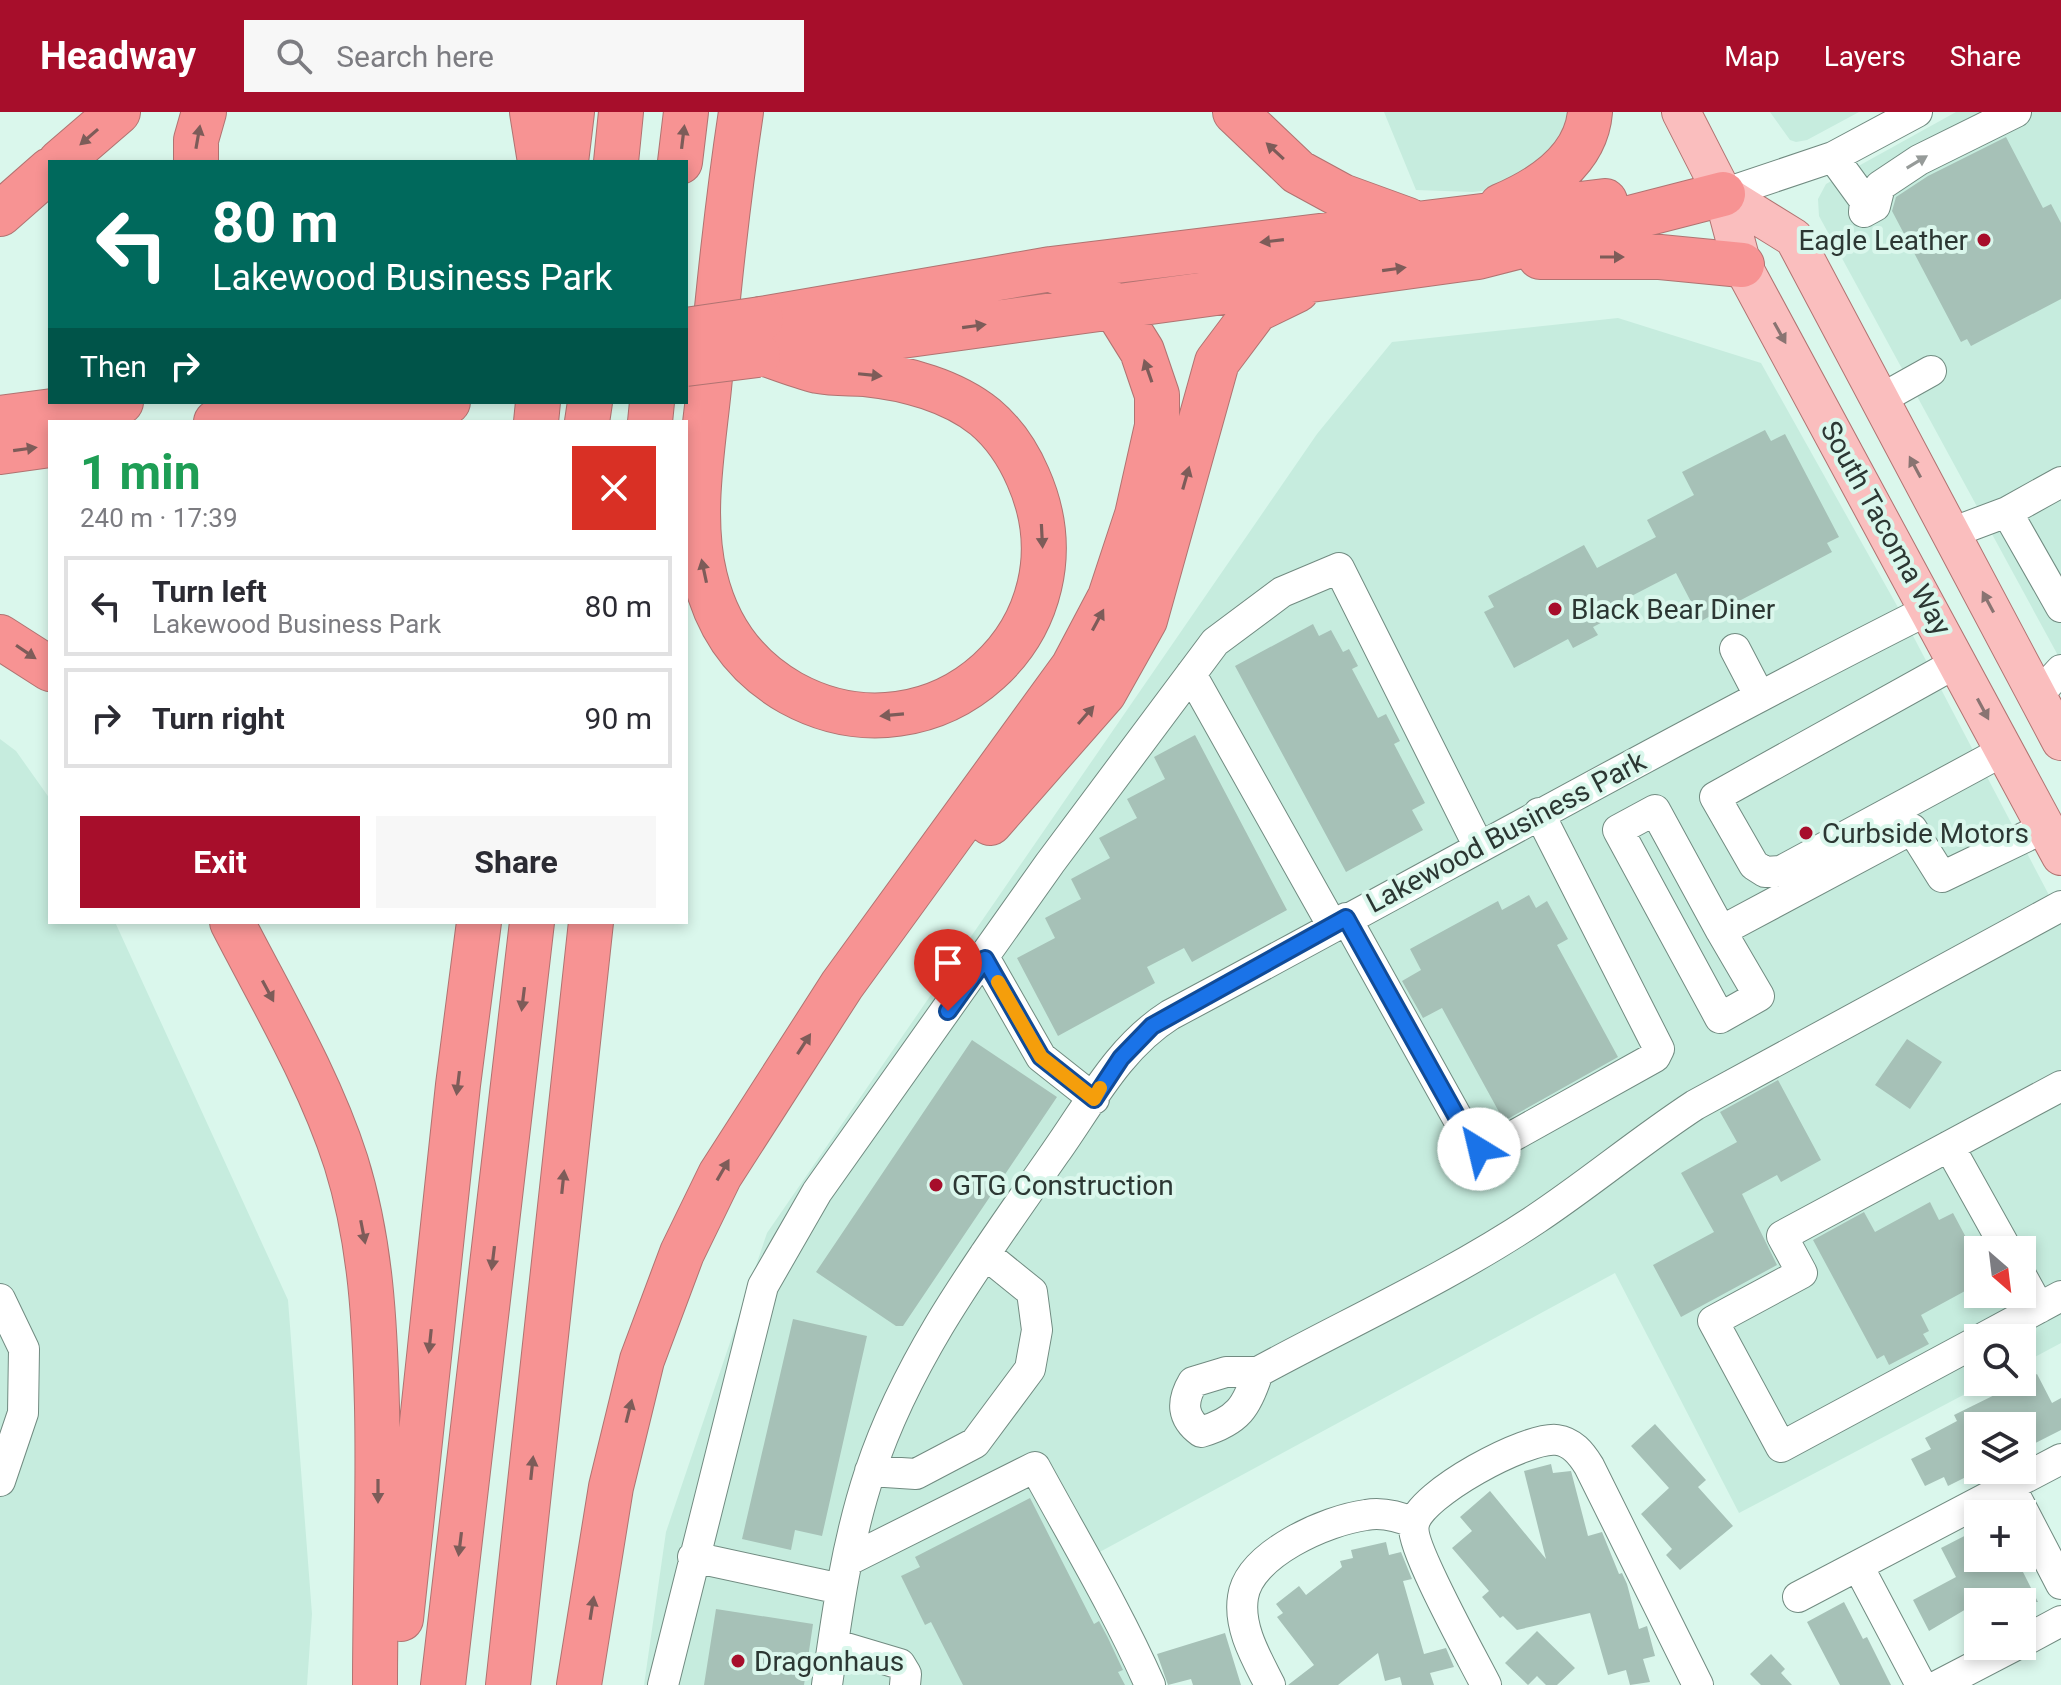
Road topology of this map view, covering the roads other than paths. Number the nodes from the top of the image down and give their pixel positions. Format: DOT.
graph roads {
  1 [pos="118,112"];
  2 [pos="204,112"];
  3 [pos="532,112"];
  4 [pos="572,112"];
  5 [pos="621,112"];
  6 [pos="686,112"];
  7 [pos="741,112"];
  8 [pos="1235,112"];
  9 [pos="1590,112"];
  10 [pos="1681,112"];
  11 [pos="2016,112"];
  12 [pos="1900,116"];
  13 [pos="1833,157"];
  14 [pos="62,160"];
  15 [pos="196,160"];
  16 [pos="540,160"];
  17 [pos="566,160"];
  18 [pos="616,160"];
  19 [pos="680,160"];
  20 [pos="48,172"];
  21 [pos="1723,194"];
  22 [pos="0,214"];
  23 [pos="1417,223"];
  24 [pos="1477,236"];
  25 [pos="1742,265"];
  26 [pos="1051,269"];
  27 [pos="1317,280"];
  28 [pos="1114,306"];
  29 [pos="688,330"];
  30 [pos="762,343"];
  31 [pos="688,363"];
  32 [pos="1931,371"];
  33 [pos="1879,400"];
  34 [pos="106,404"];
  35 [pos="365,404"];
  36 [pos="443,404"];
  37 [pos="0,418"];
  38 [pos="233,420"];
  39 [pos="399,420"];
  40 [pos="48,445"];
  41 [pos="0,452"];
  42 [pos="2061,482"];
  43 [pos="2007,512"];
  44 [pos="1951,533"];
  45 [pos="2061,607"];
  46 [pos="1930,609"];
  47 [pos="0,637"];
  48 [pos="1735,649"];
  49 [pos="1958,662"];
  50 [pos="48,668"];
  51 [pos="1191,674"];
  52 [pos="2049,683"];
  53 [pos="1759,695"];
  54 [pos="2061,741"];
  55 [pos="2005,750"];
  56 [pos="1539,813"];
  57 [pos="2053,842"];
  58 [pos="1478,845"];
  59 [pos="2061,906"];
  60 [pos="1339,922"];
  61 [pos="233,924"];
  62 [pos="479,924"];
  63 [pos="532,924"];
  64 [pos="591,924"];
  65 [pos="1721,931"];
  66 [pos="985,959"];
  67 [pos="842,985"];
  68 [pos="2061,1086"];
  69 [pos="1094,1099"];
  70 [pos="1949,1146"];
  71 [pos="1999,1236"];
  72 [pos="985,1254"];
  73 [pos="0,1299"];
  74 [pos="2050,1302"];
  75 [pos="2008,1324"];
  76 [pos="1964,1348"];
  77 [pos="1258,1372"];
  78 [pos="2061,1459"];
  79 [pos="870,1471"];
  80 [pos="0,1481"];
  81 [pos="2010,1486"];
  82 [pos="1414,1523"];
  83 [pos="693,1557"];
  84 [pos="1858,1566"];
  85 [pos="844,1575"];
  86 [pos="2061,1584"];
  87 [pos="1798,1597"];
  88 [pos="2061,1621"];
  89 [pos="2036,1634"];
  90 [pos="833,1644"];
  91 [pos="1987,1660"];
  92 [pos="375,1685"];
  93 [pos="394,1685"];
  94 [pos="443,1685"];
  95 [pos="508,1685"];
  96 [pos="579,1685"];
  97 [pos="663,1685"];
  98 [pos="827,1685"];
  99 [pos="905,1685"];
  100 [pos="1150,1685"];
  101 [pos="1270,1685"];
  102 [pos="1486,1685"];
  103 [pos="1698,1685"];
  104 [pos="1921,1685"];
  105 [pos="1939,1685"];
  1 -- 14 [label="highway, one-way"];
  15 -- 2 [label="highway, one-way"];
  3 -- 16 [label="highway"];
  4 -- 17 [label="highway"];
  5 -- 18 [label="highway"];
  19 -- 6 [label="highway, one-way"];
  30 -- 7 [label="highway, one-way"];
  23 -- 8 [label="highway, one-way"];
  9 -- 24 [label="highway"];
  10 -- 21 [label="main road, South Tacoma Way"];
  13 -- 11 [label="street, one-way"];
  12 -- 13 [label="street"];
  13 -- 21 [label="street"];
  20 -- 22 [label="highway"];
  21 -- 24 [label="highway"];
  21 -- 25 [label="main road, South Tacoma Way"];
  21 -- 33 [label="main road, South Tacoma Way"];
  23 -- 24 [label="highway"];
  23 -- 26 [label="highway, one-way"];
  24 -- 25 [label="highway, one-way"];
  27 -- 24 [label="highway, one-way"];
  25 -- 46 [label="main road, South Tacoma Way, one-way"];
  26 -- 28 [label="highway"];
  26 -- 30 [label="highway"];
  27 -- 28 [label="highway"];
  67 -- 27 [label="highway, one-way"];
  30 -- 28 [label="highway, one-way"];
  67 -- 28 [label="highway, one-way"];
  29 -- 30 [label="highway, bridge"];
  30 -- 31 [label="highway, bridge"];
  32 -- 33 [label="street"];
  44 -- 33 [label="main road, South Tacoma Way, one-way"];
  34 -- 37 [label="highway"];
  35 -- 38 [label="highway"];
  36 -- 39 [label="highway"];
  41 -- 40 [label="highway, one-way"];
  42 -- 43 [label="street"];
  43 -- 44 [label="street"];
  43 -- 45 [label="street"];
  52 -- 44 [label="main road, South Tacoma Way, one-way"];
  46 -- 49 [label="main road, South Tacoma Way"];
  46 -- 53 [label="street, Lakewood Business Park"];
  47 -- 50 [label="highway, one-way"];
  48 -- 53 [label="street"];
  49 -- 55 [label="main road, South Tacoma Way, one-way"];
  49 -- 55 [label="street"];
  51 -- 58 [label="street"];
  51 -- 60 [label="street"];
  51 -- 66 [label="street"];
  52 -- 54 [label="main road, South Tacoma Way"];
  53 -- 56 [label="street, Lakewood Business Park"];
  55 -- 57 [label="main road, South Tacoma Way"];
  56 -- 58 [label="street, Lakewood Business Park"];
  56 -- 60 [label="street"];
  57 -- 65 [label="street"];
  58 -- 60 [label="street, Lakewood Business Park"];
  59 -- 77 [label="street"];
  60 -- 69 [label="street, Lakewood Business Park"];
  61 -- 92 [label="highway, one-way"];
  62 -- 93 [label="highway, one-way"];
  63 -- 94 [label="highway, one-way"];
  95 -- 64 [label="highway, one-way"];
  65 -- 65 [label="street"];
  66 -- 69 [label="street"];
  66 -- 83 [label="street"];
  96 -- 67 [label="highway, one-way"];
  68 -- 70 [label="street"];
  69 -- 72 [label="street, Lakewood Business Park"];
  70 -- 71 [label="street"];
  70 -- 76 [label="street"];
  72 -- 79 [label="street, Lakewood Business Park"];
  72 -- 79 [label="street"];
  73 -- 80 [label="street"];
  74 -- 75 [label="street"];
  78 -- 81 [label="street"];
  79 -- 85 [label="street, Lakewood Business Park"];
  81 -- 84 [label="street"];
  81 -- 86 [label="street"];
  82 -- 101 [label="street"];
  82 -- 102 [label="street"];
  82 -- 103 [label="street"];
  83 -- 85 [label="street"];
  83 -- 97 [label="street"];
  84 -- 87 [label="street"];
  84 -- 104 [label="street"];
  85 -- 90 [label="street, Lakewood Business Park"];
  85 -- 100 [label="street"];
  88 -- 89 [label="street"];
  90 -- 98 [label="street, Lakewood Business Park"];
  90 -- 99 [label="street"];
  91 -- 105 [label="street"];
}
